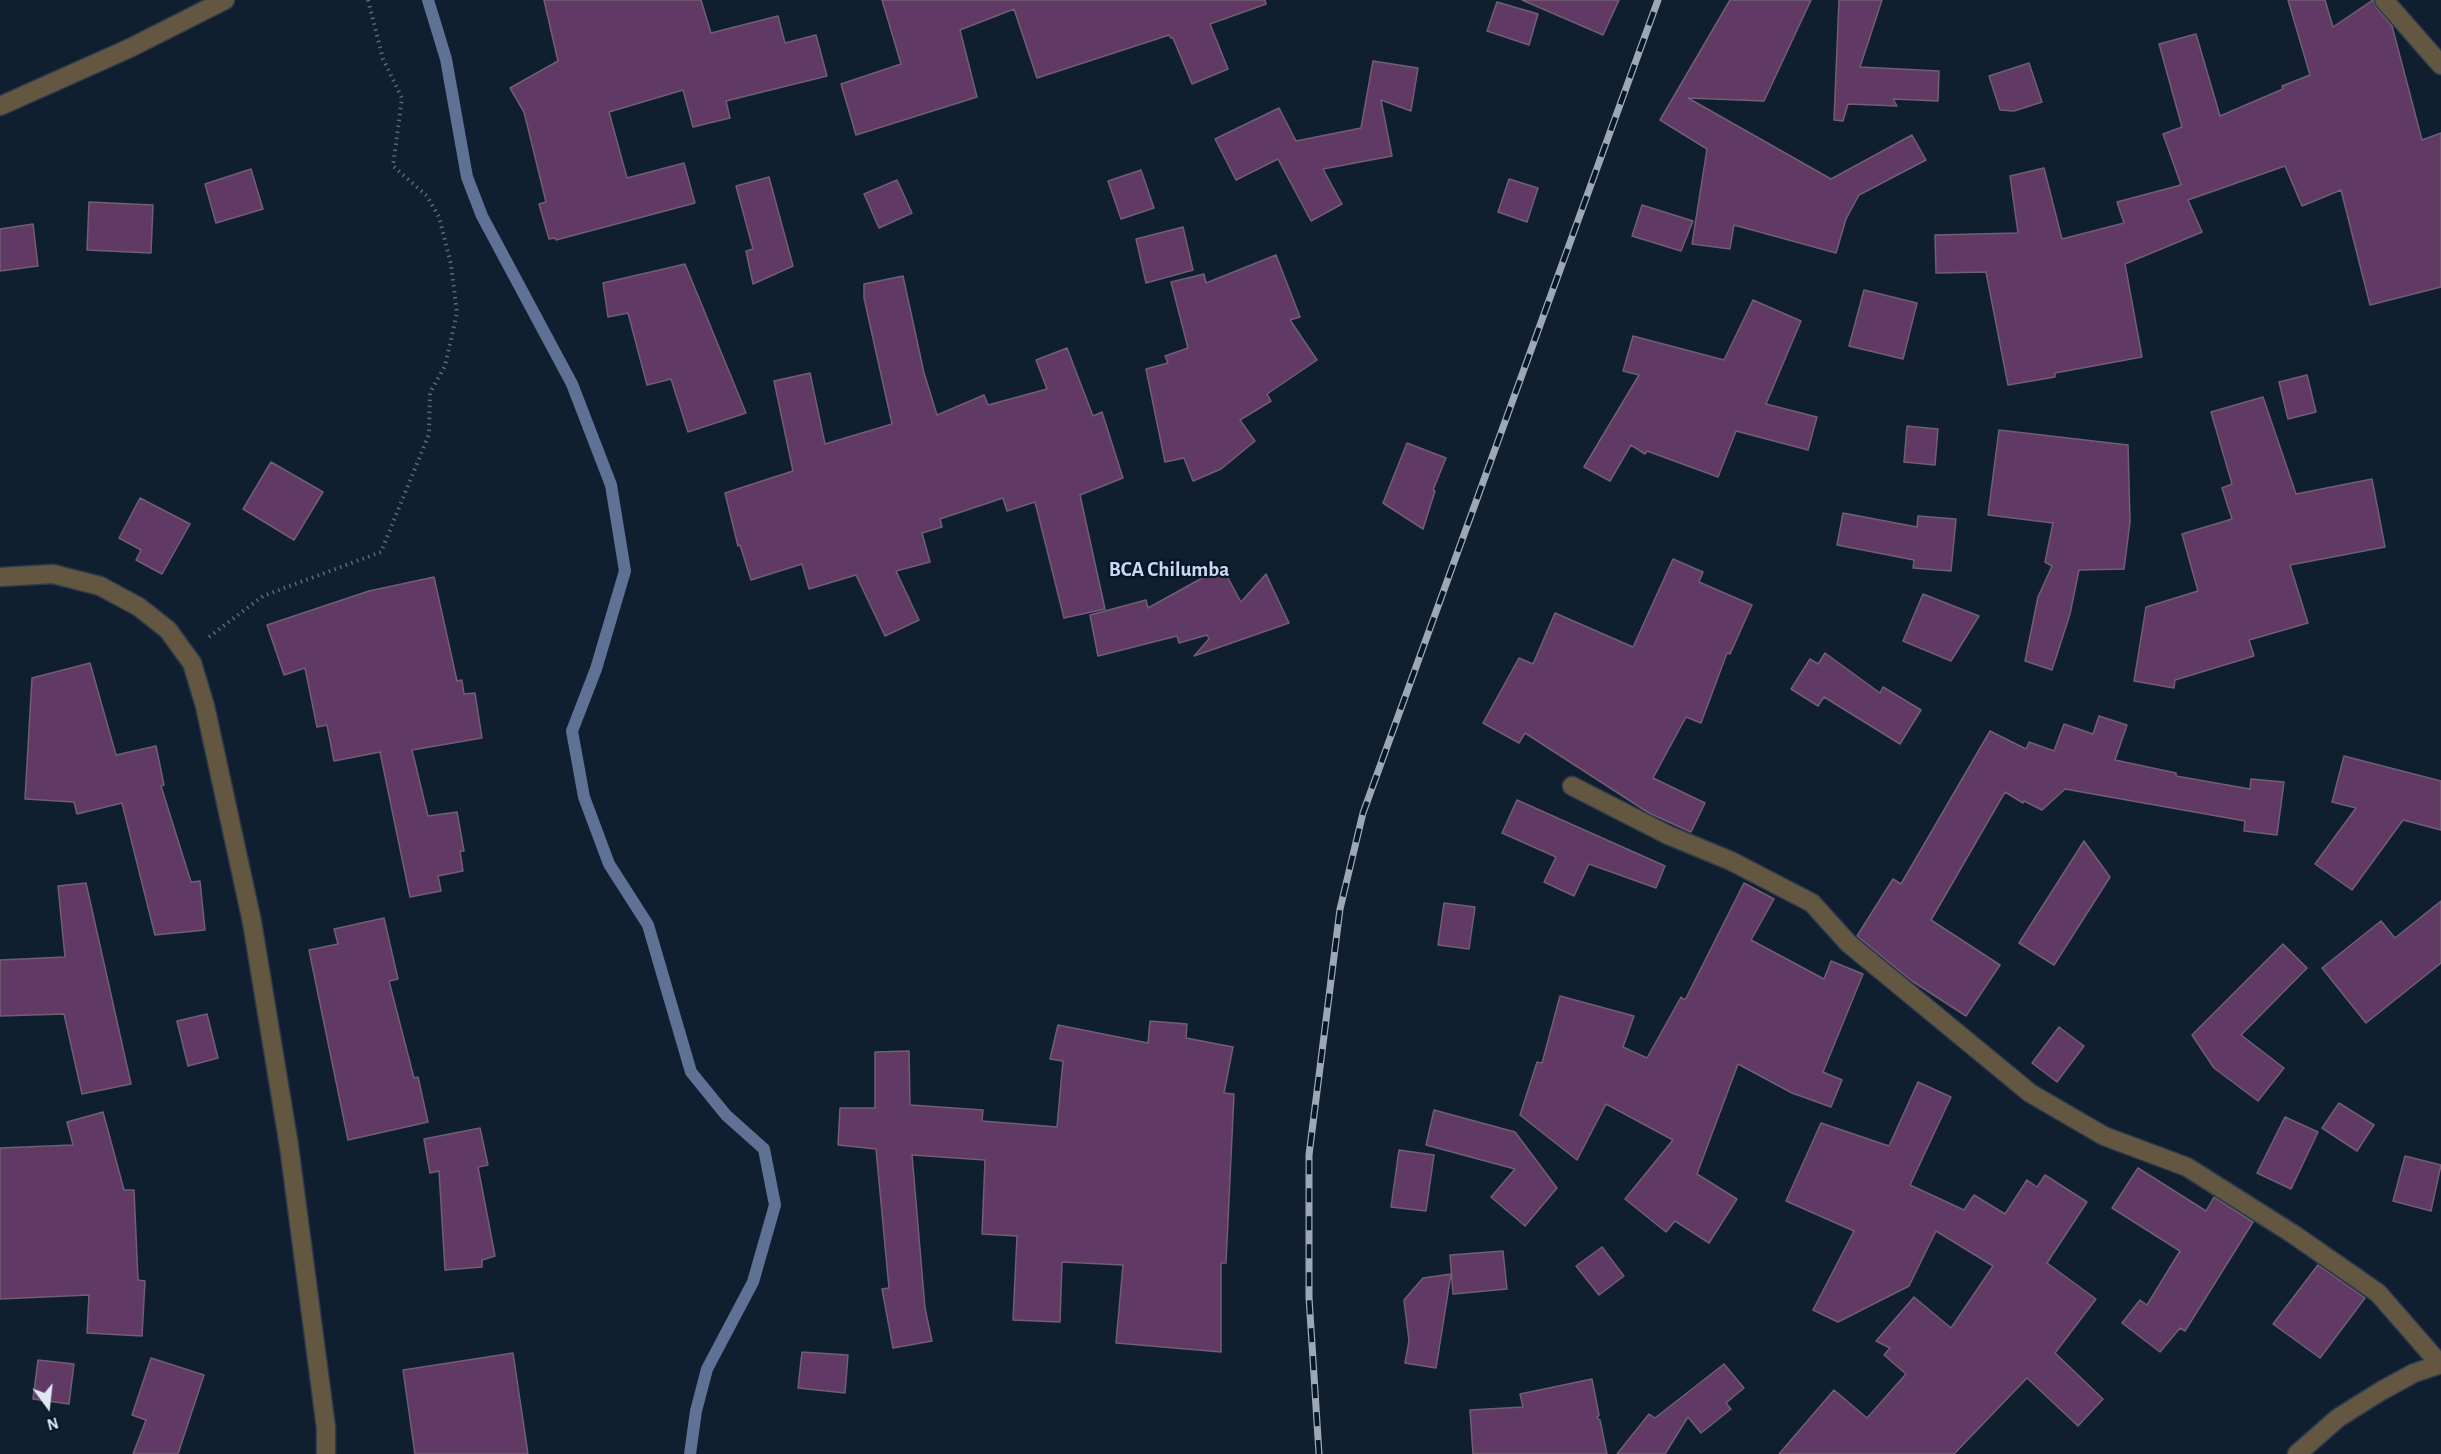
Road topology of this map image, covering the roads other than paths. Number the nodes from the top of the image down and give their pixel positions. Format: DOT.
graph roads {
  1 [pos="225,0"];
  2 [pos="2384,0"];
  3 [pos="2441,65"];
  4 [pos="0,106"];
  5 [pos="0,576"];
  6 [pos="1572,786"];
  7 [pos="2440,1364"];
  8 [pos="326,1454"];
  9 [pos="2298,1454"];
  1 -- 4 [label="street"];
  2 -- 3 [label="street"];
  5 -- 8 [label="street"];
  6 -- 7 [label="street"];
  7 -- 9 [label="street"];
}
